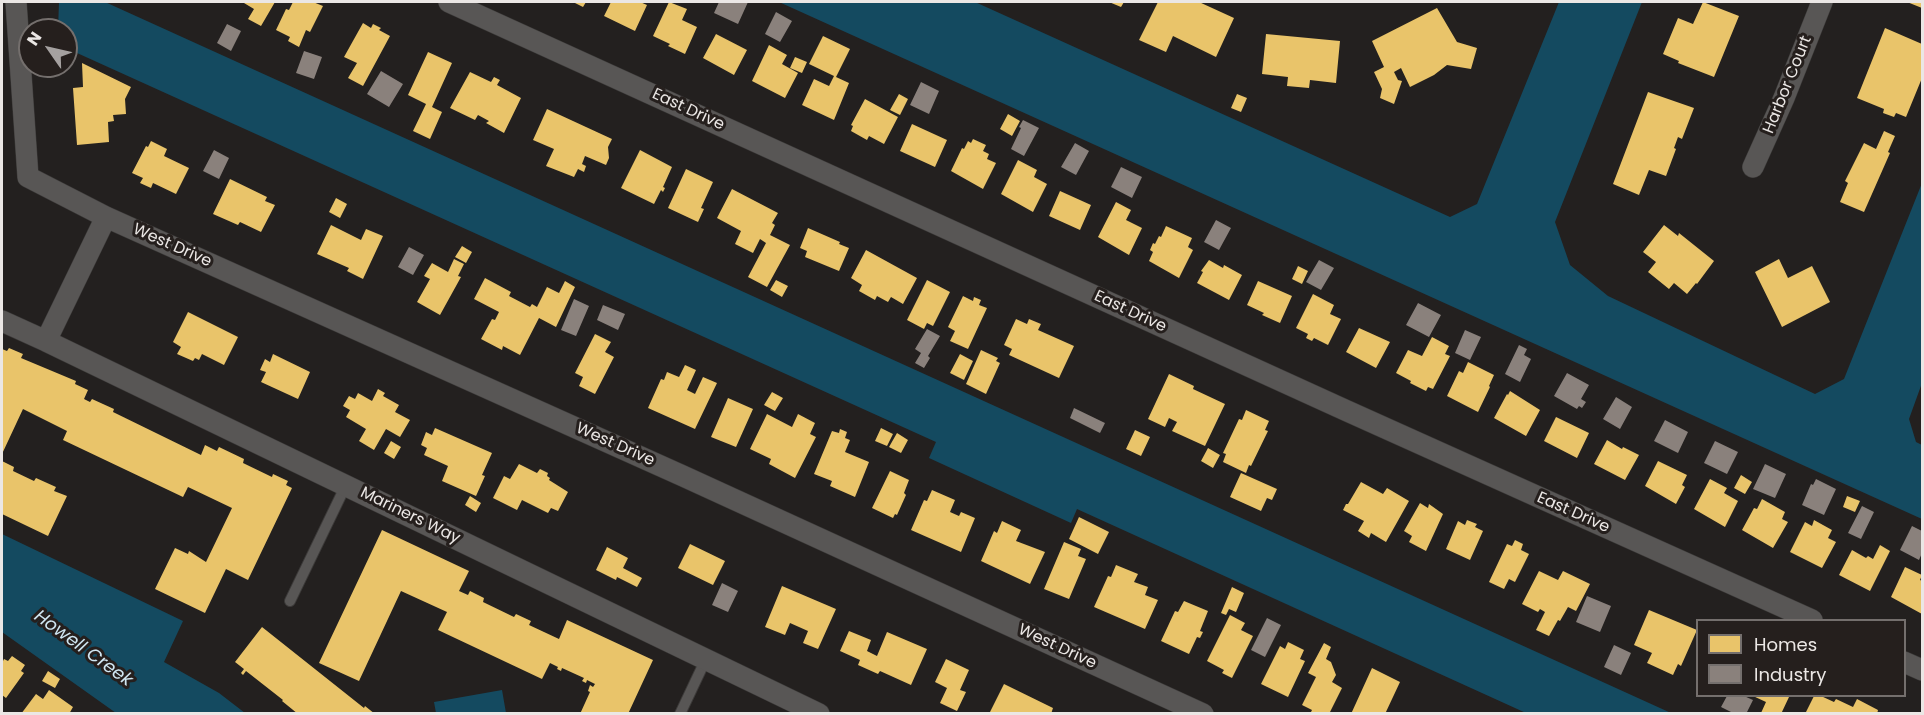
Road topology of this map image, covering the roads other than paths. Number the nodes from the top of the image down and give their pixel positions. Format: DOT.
graph roads {
  1 [pos="16,2"];
  2 [pos="449,2"];
  3 [pos="1822,2"];
  4 [pos="1753,167"];
  5 [pos="106,217"];
  6 [pos="2,321"];
  7 [pos="46,341"];
  8 [pos="346,485"];
  9 [pos="290,601"];
  10 [pos="1808,619"];
  11 [pos="706,659"];
  12 [pos="1906,662"];
  13 [pos="1923,670"];
  14 [pos="680,714"];
  15 [pos="819,714"];
  16 [pos="1203,714"];
  1 -- 5 [label="street, West Drive"];
  2 -- 10 [label="street, East Drive"];
  3 -- 4 [label="street, Harbor Court"];
  5 -- 7 [label="street"];
  5 -- 16 [label="street, West Drive"];
  6 -- 7 [label="street, Mariners Way"];
  7 -- 8 [label="street, Mariners Way"];
  8 -- 9 [label="lane"];
  8 -- 11 [label="street, Mariners Way"];
  11 -- 14 [label="lane"];
  11 -- 15 [label="street, Mariners Way"];
  12 -- 13 [label="street"];
}
